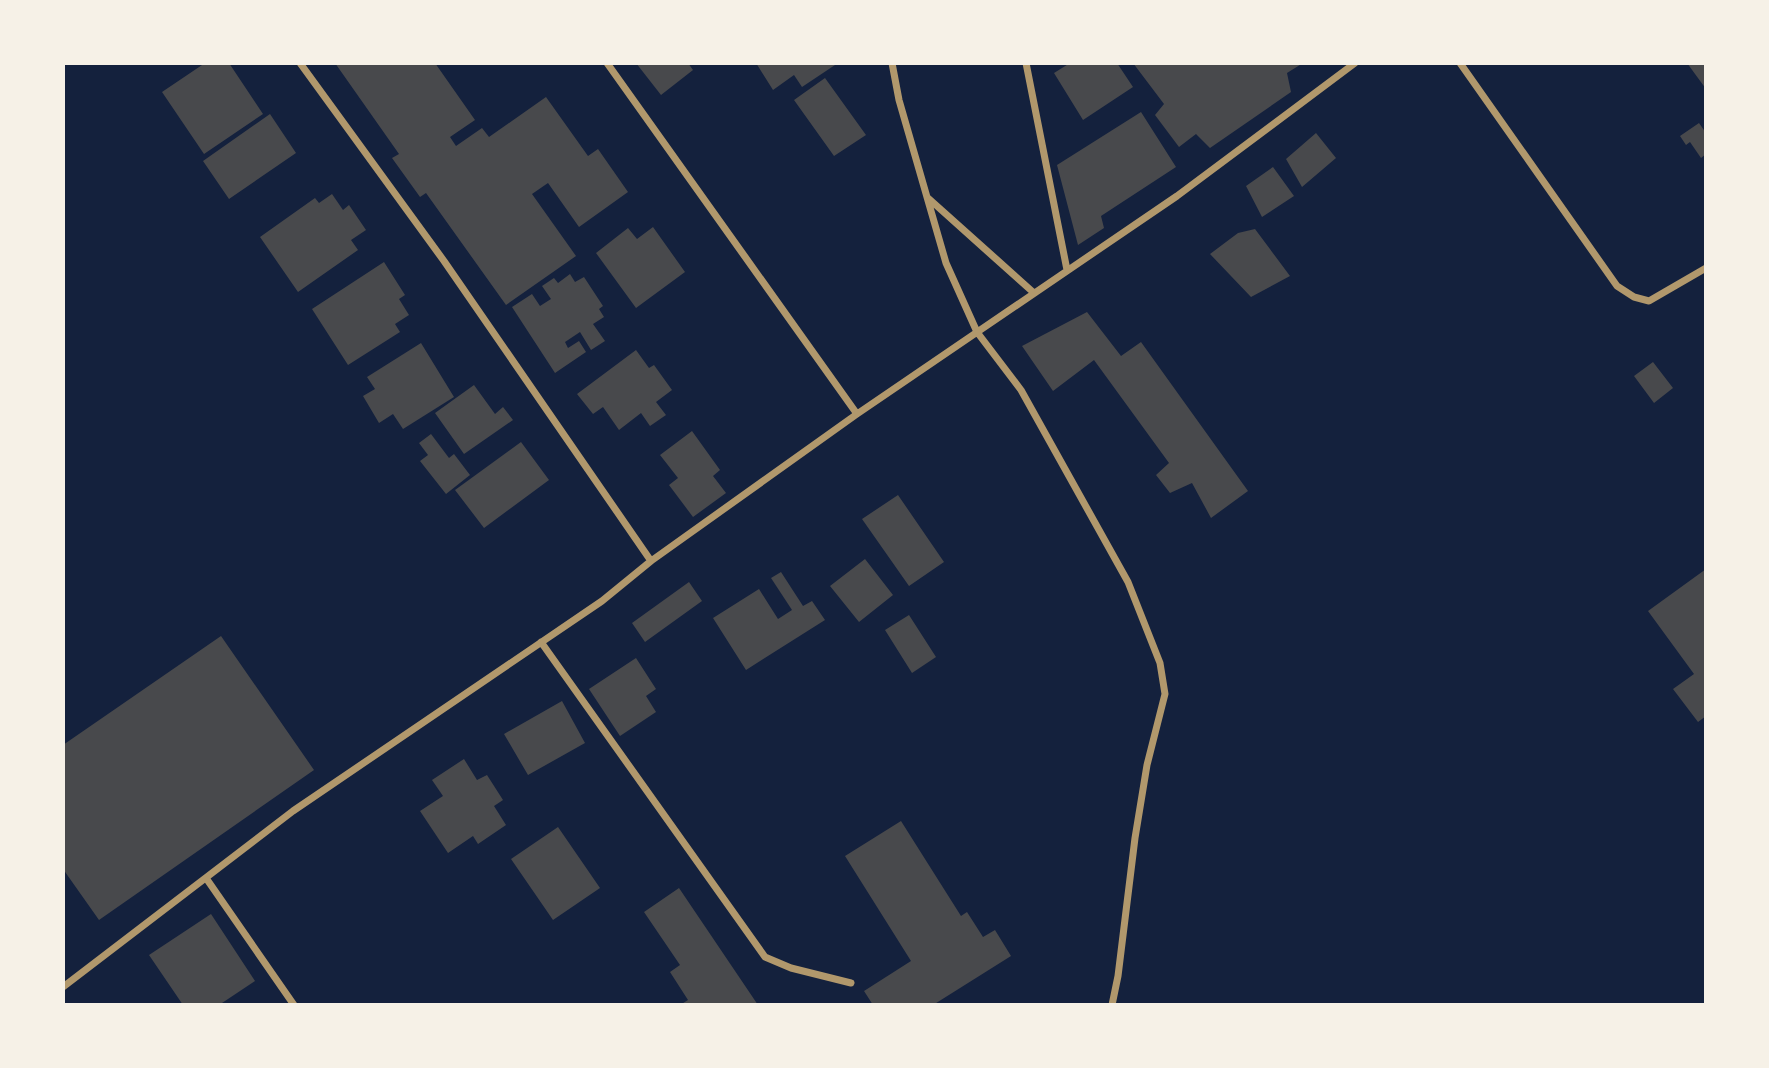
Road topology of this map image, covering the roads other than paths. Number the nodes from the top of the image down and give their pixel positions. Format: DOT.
graph roads {
  1 [pos="300,63"];
  2 [pos="607,63"];
  3 [pos="892,63"];
  4 [pos="1026,63"];
  5 [pos="1355,63"];
  6 [pos="1460,63"];
  7 [pos="927,197"];
  8 [pos="1706,268"];
  9 [pos="1067,270"];
  10 [pos="1034,293"];
  11 [pos="977,332"];
  12 [pos="857,414"];
  13 [pos="651,561"];
  14 [pos="541,642"];
  15 [pos="206,878"];
  16 [pos="851,983"];
  17 [pos="63,987"];
  18 [pos="294,1005"];
  19 [pos="1112,1005"];
  1 -- 13 [label="street"];
  2 -- 12 [label="street"];
  3 -- 7 [label="street"];
  4 -- 9 [label="street"];
  5 -- 9 [label="street"];
  6 -- 8 [label="street"];
  7 -- 10 [label="street"];
  7 -- 11 [label="street"];
  9 -- 10 [label="street"];
  10 -- 11 [label="street"];
  11 -- 12 [label="street"];
  11 -- 19 [label="street"];
  12 -- 13 [label="street"];
  13 -- 14 [label="street"];
  14 -- 15 [label="street"];
  14 -- 16 [label="street"];
  15 -- 17 [label="street"];
  15 -- 18 [label="street"];
}
